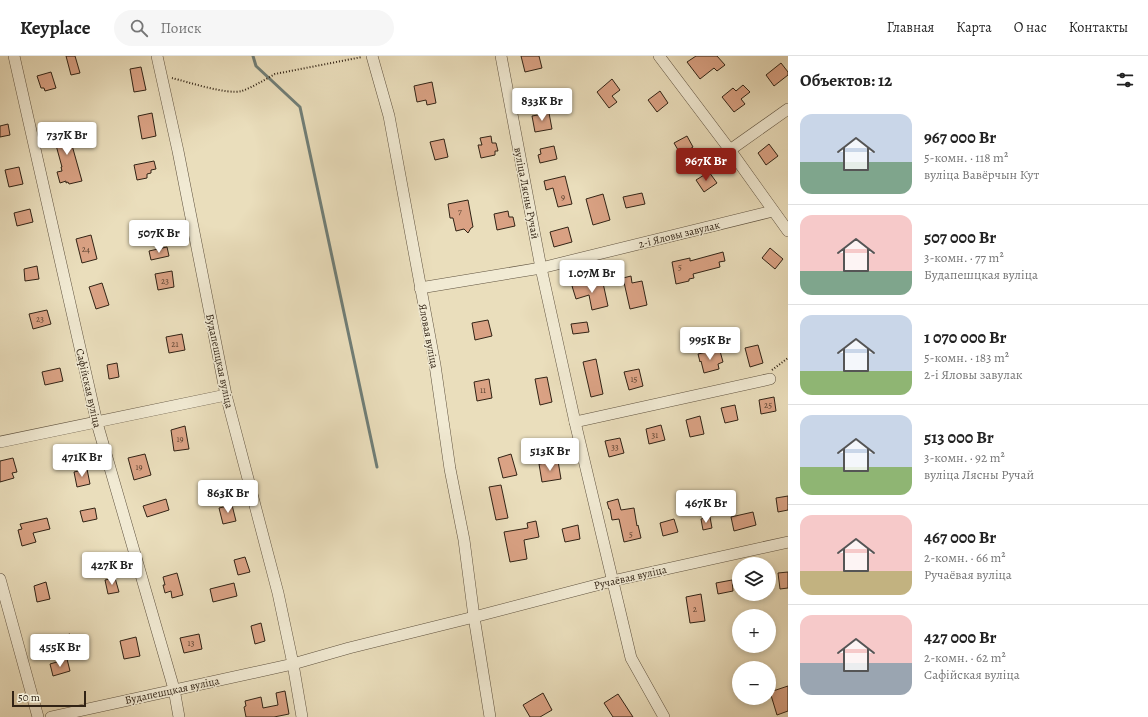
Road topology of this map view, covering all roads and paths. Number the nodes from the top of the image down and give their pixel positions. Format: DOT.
graph roads {
  1 [pos="14,56"];
  2 [pos="157,56"];
  3 [pos="368,56"];
  4 [pos="372,56"];
  5 [pos="501,56"];
  6 [pos="659,56"];
  7 [pos="161,76"];
  8 [pos="788,109"];
  9 [pos="730,150"];
  10 [pos="773,211"];
  11 [pos="788,231"];
  12 [pos="541,268"];
  13 [pos="420,288"];
  14 [pos="788,358"];
  15 [pos="770,379"];
  16 [pos="226,395"];
  17 [pos="575,422"];
  18 [pos="97,423"];
  19 [pos="0,442"];
  20 [pos="788,542"];
  21 [pos="0,579"];
  22 [pos="612,581"];
  23 [pos="474,617"];
  24 [pos="293,664"];
  25 [pos="174,689"];
  26 [pos="38,717"];
  27 [pos="51,717"];
  28 [pos="178,717"];
  29 [pos="302,717"];
  30 [pos="490,717"];
  31 [pos="664,717"];
  1 -- 18 [label="street, Сафійская вуліца"];
  2 -- 7 [label="street, Будапешцкая вуліца"];
  3 -- 7 [label="path"];
  4 -- 13 [label="street, Яловая вуліца"];
  5 -- 12 [label="street, вуліца Лясны Ручай"];
  6 -- 9 [label="street"];
  7 -- 16 [label="street, Будапешцкая вуліца"];
  8 -- 9 [label="street"];
  9 -- 10 [label="street"];
  10 -- 11 [label="street"];
  10 -- 12 [label="street, 2-і Яловы завулак"];
  12 -- 13 [label="street, 2-і Яловы завулак"];
  12 -- 17 [label="street, вуліца Лясны Ручай"];
  13 -- 23 [label="street, Яловая вуліца"];
  14 -- 15 [label="path"];
  15 -- 17 [label="street"];
  16 -- 18 [label="street"];
  16 -- 24 [label="street, Будапешцкая вуліца"];
  17 -- 22 [label="street, вуліца Лясны Ручай"];
  18 -- 19 [label="street"];
  18 -- 25 [label="street, Сафійская вуліца"];
  20 -- 22 [label="street, Ручаёвая вуліца"];
  21 -- 26 [label="street"];
  22 -- 23 [label="street, Ручаёвая вуліца"];
  22 -- 31 [label="street, вуліца Лясны Ручай"];
  23 -- 24 [label="street, Ручаёвая вуліца"];
  23 -- 30 [label="street, Яловая вуліца"];
  24 -- 25 [label="street, Будапешцкая вуліца"];
  24 -- 29 [label="street, Будапешцкая вуліца"];
  25 -- 27 [label="street, Будапешцкая вуліца"];
  25 -- 28 [label="street, Сафійская вуліца"];
}
